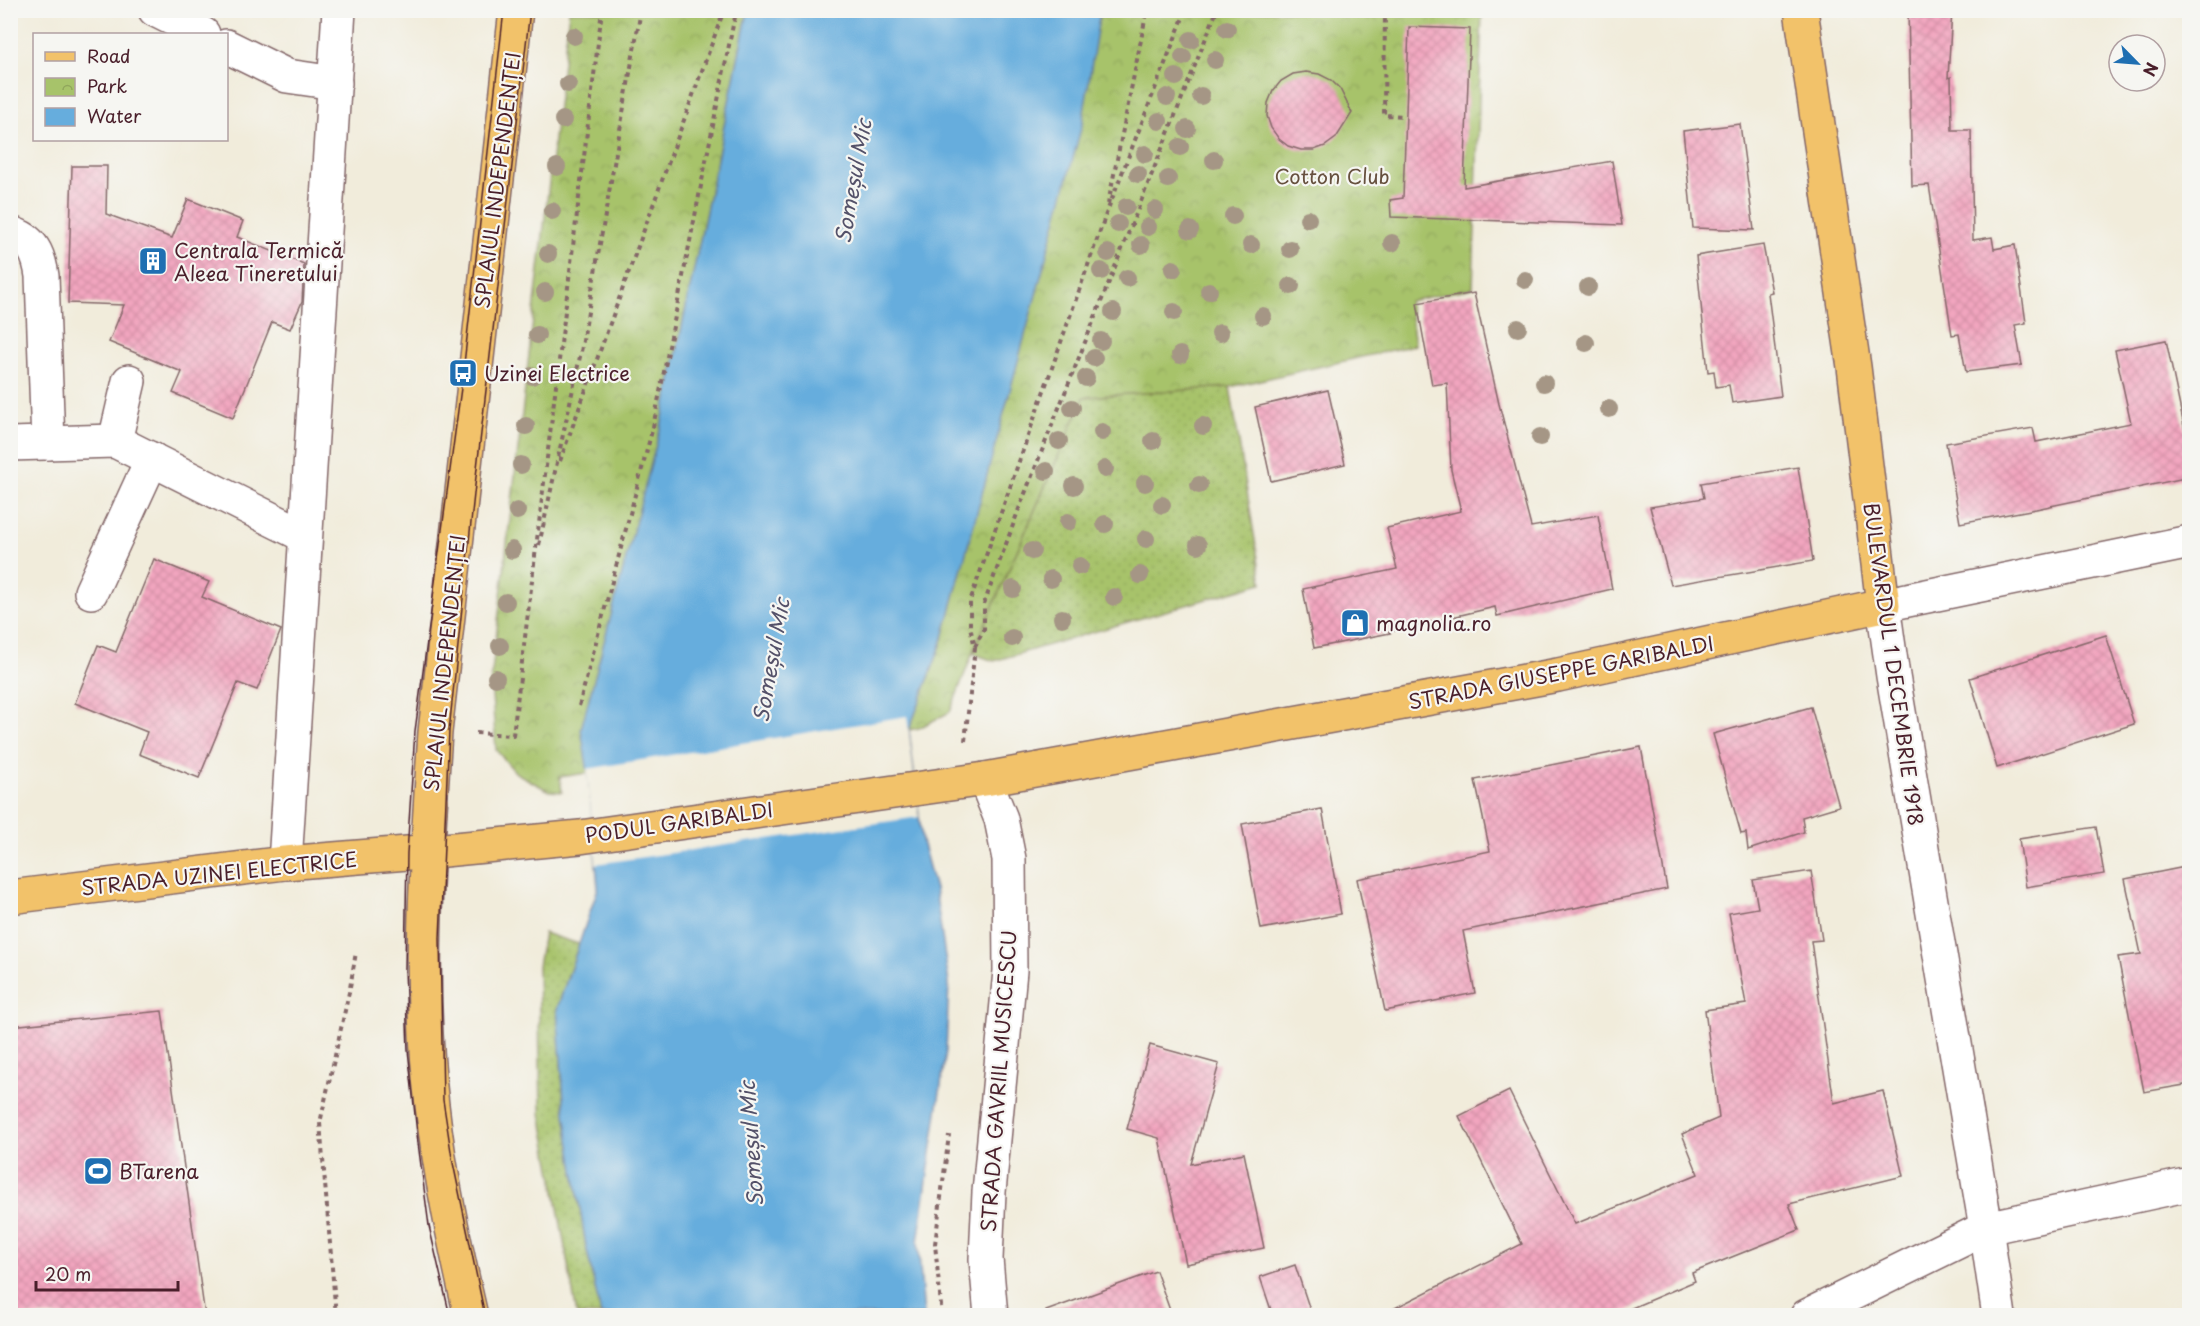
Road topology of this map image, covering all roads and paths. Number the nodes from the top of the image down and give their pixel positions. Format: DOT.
graph roads {
  1 [pos="155,10"];
  2 [pos="339,10"];
  3 [pos="516,10"];
  4 [pos="602,10"];
  5 [pos="641,10"];
  6 [pos="724,10"];
  7 [pos="738,10"];
  8 [pos="1147,10"];
  9 [pos="1186,10"];
  10 [pos="1216,10"];
  11 [pos="1385,10"];
  12 [pos="1802,10"];
  13 [pos="201,33"];
  14 [pos="228,47"];
  15 [pos="335,83"];
  16 [pos="1405,116"];
  17 [pos="1106,214"];
  18 [pos="10,233"];
  19 [pos="129,381"];
  20 [pos="115,441"];
  21 [pos="48,443"];
  22 [pos="10,444"];
  23 [pos="152,459"];
  24 [pos="555,475"];
  25 [pos="305,536"];
  26 [pos="2190,542"];
  27 [pos="533,572"];
  28 [pos="91,592"];
  29 [pos="1884,605"];
  30 [pos="975,647"];
  31 [pos="579,706"];
  32 [pos="513,735"];
  33 [pos="964,747"];
  34 [pos="985,779"];
  35 [pos="930,787"];
  36 [pos="427,852"];
  37 [pos="285,862"];
  38 [pos="10,897"];
  39 [pos="356,952"];
  40 [pos="950,1130"];
  41 [pos="2190,1184"];
  42 [pos="1986,1228"];
  43 [pos="336,1316"];
  44 [pos="471,1316"];
  45 [pos="942,1316"];
  46 [pos="991,1316"];
  47 [pos="1807,1316"];
  48 [pos="1999,1316"];
  1 -- 13 [label="street"];
  2 -- 15 [label="street"];
  3 -- 36 [label="main road, SPLAIUL INDEPENDENȚEI"];
  4 -- 27 [label="path"];
  5 -- 24 [label="path"];
  6 -- 24 [label="path"];
  7 -- 31 [label="path"];
  8 -- 17 [label="path"];
  9 -- 17 [label="path"];
  10 -- 30 [label="path"];
  11 -- 16 [label="path"];
  12 -- 29 [label="main road, BULEVARDUL 1 DECEMBRIE 1918"];
  14 -- 15 [label="street"];
  15 -- 25 [label="street"];
  17 -- 30 [label="path"];
  18 -- 21 [label="street"];
  19 -- 20 [label="street"];
  20 -- 21 [label="street"];
  20 -- 23 [label="street"];
  21 -- 22 [label="street"];
  23 -- 25 [label="street"];
  23 -- 28 [label="street"];
  24 -- 27 [label="path"];
  25 -- 37 [label="street"];
  26 -- 29 [label="street, STRADA GIUSEPPE GARIBALDI"];
  27 -- 32 [label="path"];
  29 -- 34 [label="main road, STRADA GIUSEPPE GARIBALDI"];
  29 -- 42 [label="street, BULEVARDUL 1 DECEMBRIE 1918"];
  30 -- 33 [label="path"];
  34 -- 35 [label="main road, STRADA GIUSEPPE GARIBALDI"];
  34 -- 46 [label="street, STRADA GAVRIIL MUSICESCU"];
  35 -- 36 [label="main road, PODUL GARIBALDI"];
  36 -- 37 [label="main road, STRADA UZINEI ELECTRICE"];
  36 -- 44 [label="main road, SPLAIUL INDEPENDENȚEI"];
  37 -- 38 [label="main road, STRADA UZINEI ELECTRICE"];
  39 -- 43 [label="path"];
  40 -- 45 [label="path"];
  41 -- 42 [label="street"];
  42 -- 47 [label="street"];
  42 -- 48 [label="street, BULEVARDUL 1 DECEMBRIE 1918"];
}
